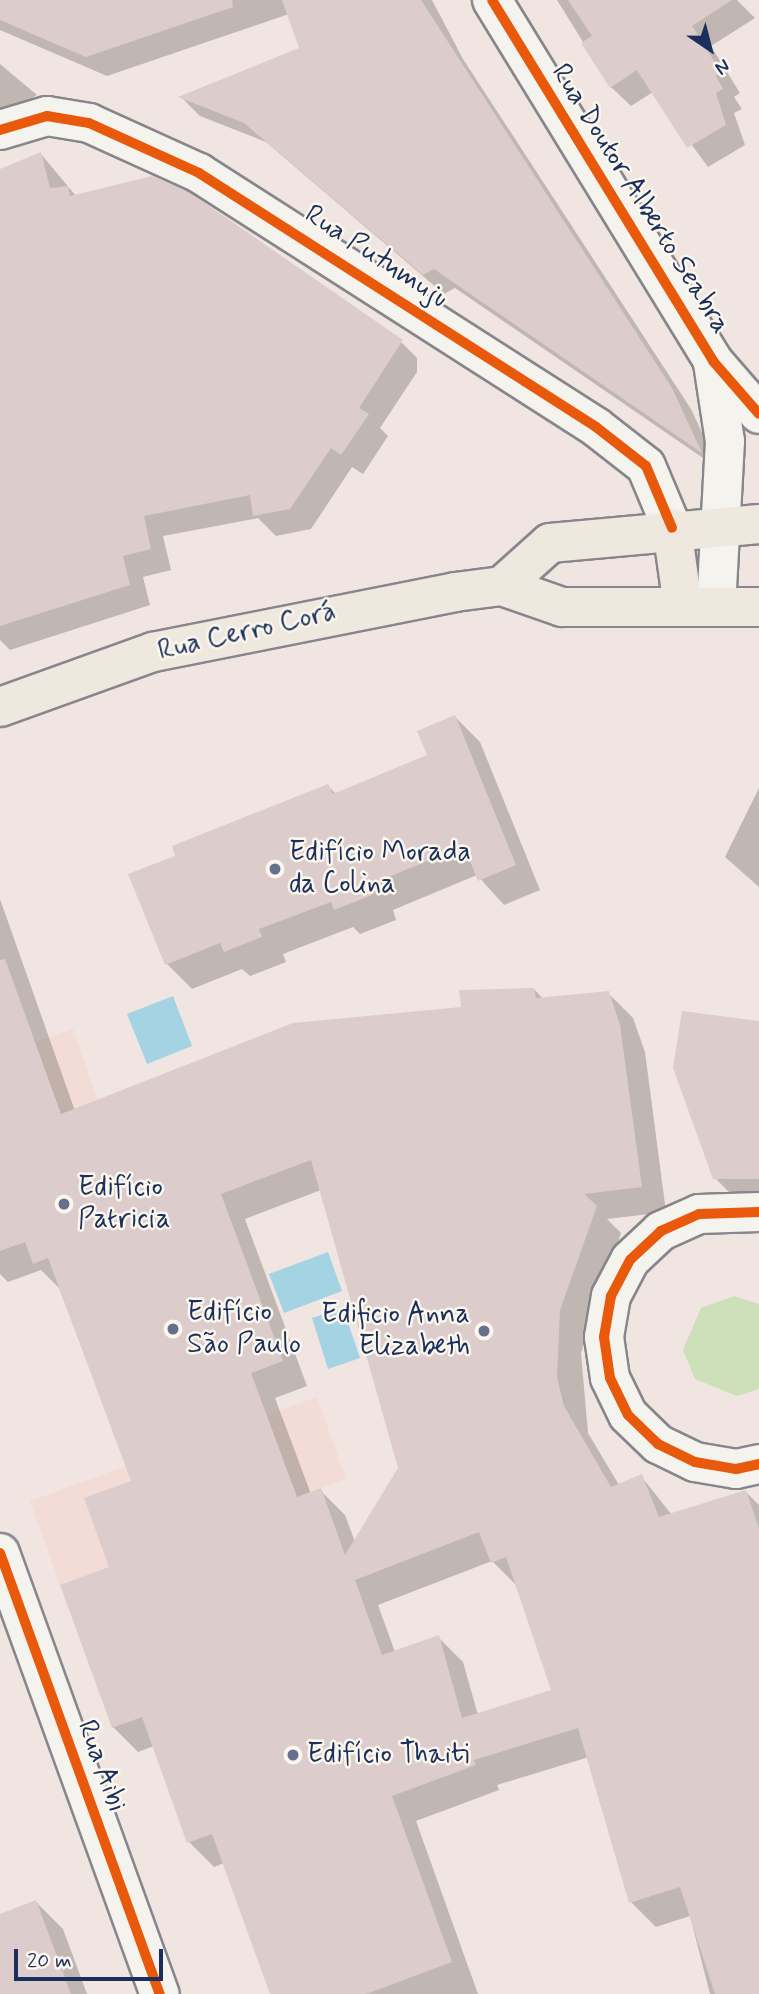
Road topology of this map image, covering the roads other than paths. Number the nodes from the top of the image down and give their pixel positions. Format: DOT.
graph roads {
  1 [pos="492,0"];
  2 [pos="0,130"];
  3 [pos="713,361"];
  4 [pos="759,414"];
  5 [pos="718,524"];
  6 [pos="759,524"];
  7 [pos="672,528"];
  8 [pos="502,586"];
  9 [pos="700,606"];
  10 [pos="759,607"];
  11 [pos="0,707"];
  12 [pos="759,1212"];
  13 [pos="759,1464"];
  14 [pos="0,1553"];
  15 [pos="160,1994"];
  1 -- 3 [label="street, Rua Doutor Alberto Seabra"];
  2 -- 7 [label="street, Rua Putumuju"];
  3 -- 4 [label="street, Rua Doutor Alberto Seabra"];
  3 -- 5 [label="street, Rua Doutor Alberto Seabra"];
  5 -- 6 [label="main road"];
  5 -- 7 [label="main road"];
  5 -- 9 [label="street, Rua Doutor Alberto Seabra"];
  7 -- 8 [label="main road"];
  7 -- 9 [label="main road"];
  8 -- 9 [label="main road, Rua Cerro Corá"];
  8 -- 11 [label="main road, Rua Cerro Corá"];
  9 -- 10 [label="main road, Rua Cerro Corá"];
  12 -- 13 [label="street"];
  14 -- 15 [label="street, Rua Aibi"];
}
